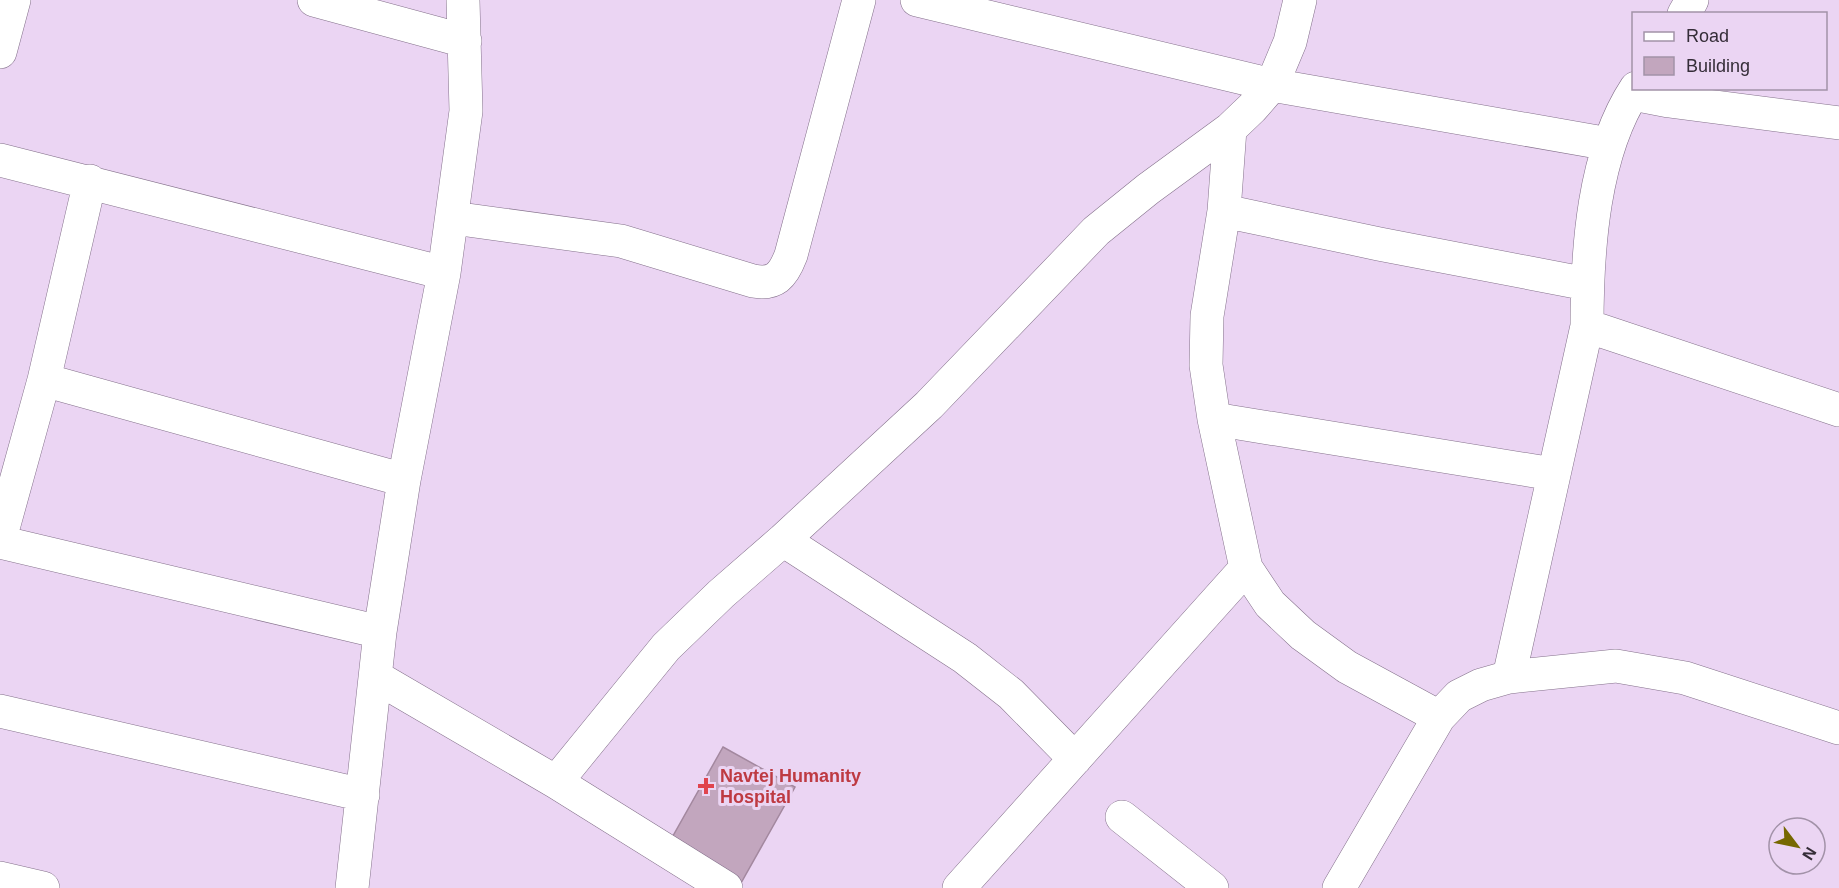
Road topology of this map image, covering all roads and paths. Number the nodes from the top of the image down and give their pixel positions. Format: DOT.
graph roads {
  1 [pos="14,0"];
  2 [pos="314,0"];
  3 [pos="463,0"];
  4 [pos="859,0"];
  5 [pos="917,0"];
  6 [pos="1300,0"];
  7 [pos="465,41"];
  8 [pos="0,52"];
  9 [pos="1272,85"];
  10 [pos="1635,91"];
  11 [pos="1839,123"];
  12 [pos="1230,129"];
  13 [pos="1609,144"];
  14 [pos="0,160"];
  15 [pos="90,181"];
  16 [pos="1224,211"];
  17 [pos="453,218"];
  18 [pos="444,273"];
  19 [pos="1587,284"];
  20 [pos="1587,326"];
  21 [pos="44,380"];
  22 [pos="1839,410"];
  23 [pos="1214,419"];
  24 [pos="1553,474"];
  25 [pos="404,480"];
  26 [pos="783,540"];
  27 [pos="0,541"];
  28 [pos="1246,568"];
  29 [pos="380,632"];
  30 [pos="376,677"];
  31 [pos="1509,677"];
  32 [pos="0,711"];
  33 [pos="1439,717"];
  34 [pos="1839,728"];
  35 [pos="1075,759"];
  36 [pos="556,782"];
  37 [pos="363,795"];
  38 [pos="1122,817"];
  39 [pos="0,878"];
  40 [pos="43,888"];
  41 [pos="352,888"];
  42 [pos="726,888"];
  43 [pos="959,888"];
  44 [pos="1212,888"];
  45 [pos="1339,888"];
  1 -- 8 [label="street"];
  2 -- 7 [label="street"];
  3 -- 7 [label="street"];
  4 -- 17 [label="street"];
  5 -- 9 [label="street"];
  6 -- 9 [label="street"];
  7 -- 17 [label="street"];
  9 -- 12 [label="street"];
  9 -- 13 [label="street"];
  10 -- 11 [label="street"];
  10 -- 13 [label="street"];
  12 -- 16 [label="street"];
  12 -- 26 [label="street"];
  13 -- 19 [label="street"];
  14 -- 15 [label="street"];
  15 -- 18 [label="street"];
  15 -- 21 [label="street"];
  16 -- 19 [label="street"];
  16 -- 23 [label="street"];
  17 -- 18 [label="street"];
  18 -- 25 [label="street"];
  19 -- 20 [label="street"];
  20 -- 22 [label="street"];
  20 -- 24 [label="street"];
  21 -- 25 [label="street"];
  21 -- 27 [label="street"];
  23 -- 24 [label="street"];
  23 -- 28 [label="street"];
  24 -- 31 [label="street"];
  25 -- 29 [label="street"];
  26 -- 35 [label="street"];
  26 -- 36 [label="street"];
  27 -- 29 [label="street"];
  28 -- 33 [label="street"];
  28 -- 35 [label="street"];
  29 -- 30 [label="street"];
  30 -- 36 [label="street"];
  30 -- 37 [label="street"];
  31 -- 33 [label="street"];
  31 -- 34 [label="street"];
  32 -- 37 [label="street"];
  33 -- 45 [label="street"];
  35 -- 43 [label="street"];
  36 -- 42 [label="street"];
  37 -- 41 [label="street"];
  38 -- 44 [label="street"];
  39 -- 40 [label="street"];
}
